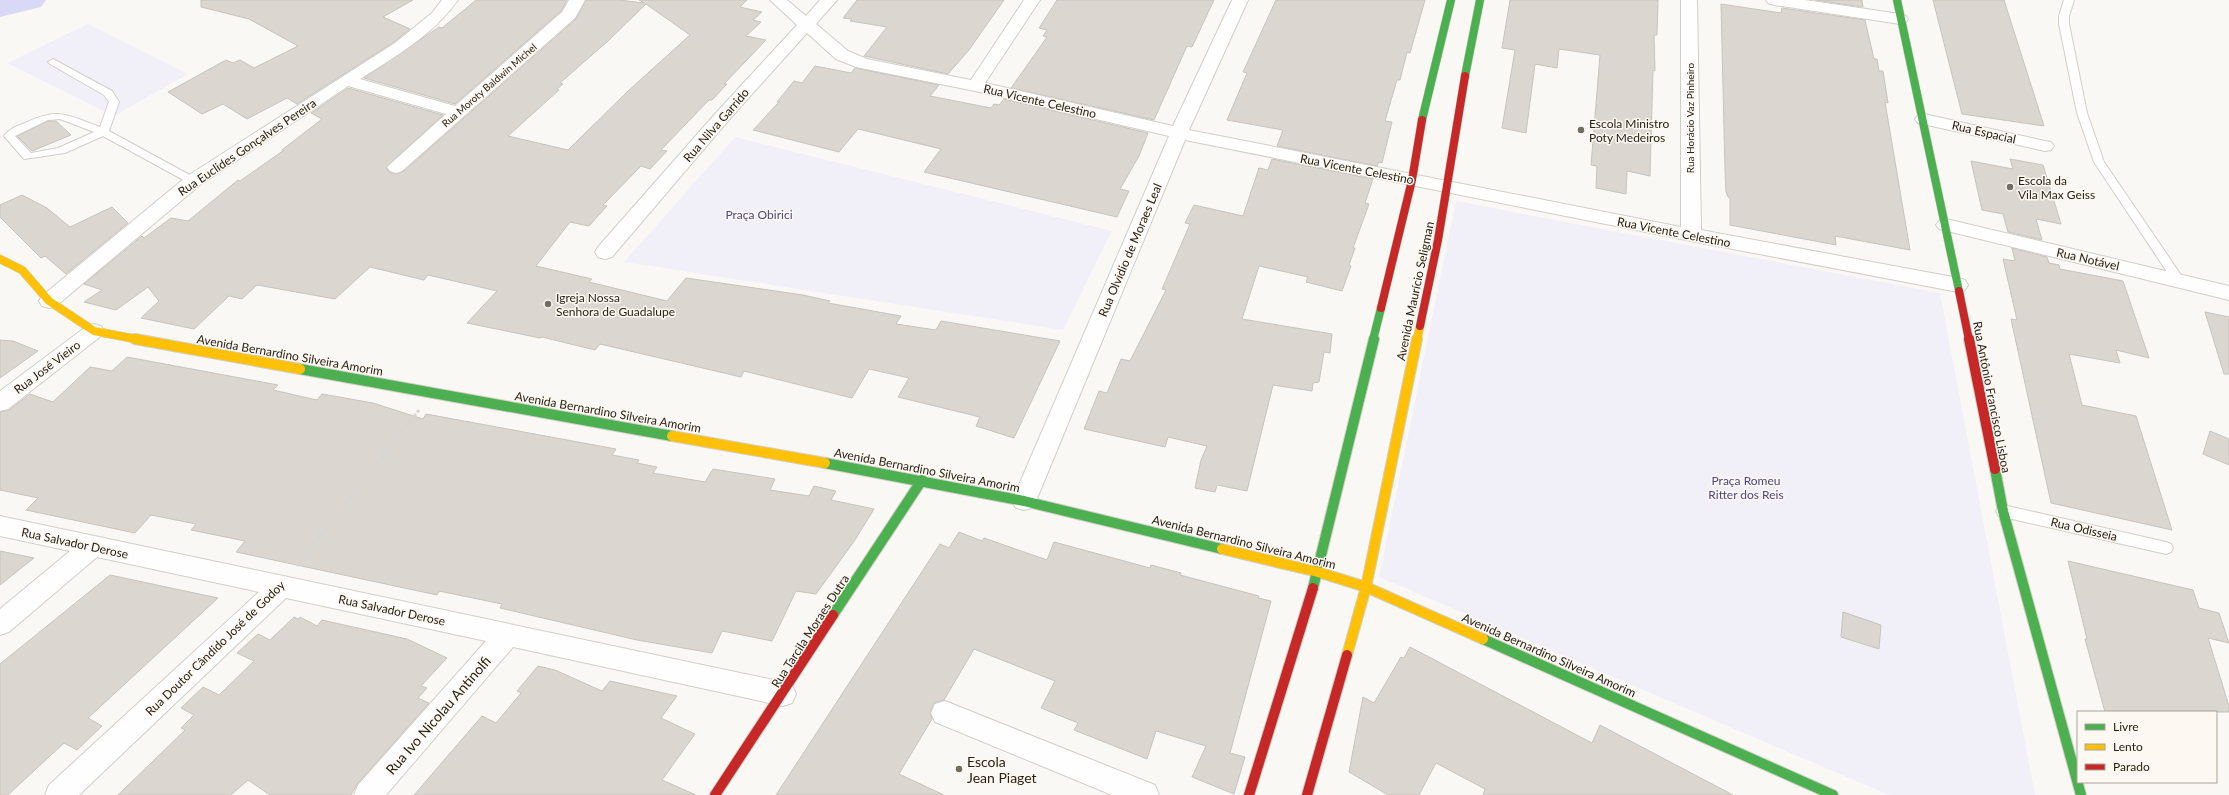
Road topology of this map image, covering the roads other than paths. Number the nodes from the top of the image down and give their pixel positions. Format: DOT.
graph roads {
  1 [pos="450,0"];
  2 [pos="577,0"];
  3 [pos="778,0"];
  4 [pos="829,0"];
  5 [pos="1032,0"];
  6 [pos="1240,0"];
  7 [pos="1451,0"];
  8 [pos="1480,0"];
  9 [pos="1689,0"];
  10 [pos="1774,0"];
  11 [pos="1897,0"];
  12 [pos="2069,0"];
  13 [pos="1900,19"];
  14 [pos="807,24"];
  15 [pos="53,62"];
  16 [pos="346,80"];
  17 [pos="975,86"];
  18 [pos="458,112"];
  19 [pos="1924,119"];
  20 [pos="103,132"];
  21 [pos="1179,133"];
  22 [pos="2045,146"];
  23 [pos="396,168"];
  24 [pos="1412,180"];
  25 [pos="193,181"];
  26 [pos="1448,187"];
  27 [pos="1946,225"];
  28 [pos="1691,235"];
  29 [pos="605,252"];
  30 [pos="0,259"];
  31 [pos="2179,281"];
  32 [pos="1958,285"];
  33 [pos="2229,293"];
  34 [pos="48,301"];
  35 [pos="94,331"];
  36 [pos="0,403"];
  37 [pos="922,480"];
  38 [pos="1024,501"];
  39 [pos="2003,511"];
  40 [pos="0,526"];
  41 [pos="92,547"];
  42 [pos="2166,548"];
  43 [pos="1318,572"];
  44 [pos="281,587"];
  45 [pos="1366,587"];
  46 [pos="0,624"];
  47 [pos="508,635"];
  48 [pos="783,694"];
  49 [pos="945,713"];
  50 [pos="2077,780"];
  51 [pos="2078,783"];
  52 [pos="59,795"];
  53 [pos="368,795"];
  54 [pos="715,795"];
  55 [pos="1145,795"];
  56 [pos="1249,795"];
  57 [pos="1307,795"];
  58 [pos="1833,795"];
  59 [pos="2081,795"];
  1 -- 16 [label="street, Rua Euclides Gonçalves Pereira"];
  2 -- 18 [label="street, Rua Moroty Baldwin Michel"];
  3 -- 14 [label="street, Rua Vicente Celestino"];
  4 -- 14 [label="street, Rua Nilva Garrido"];
  5 -- 17 [label="street"];
  6 -- 21 [label="street, Rua Olvidio de Moraes Leal"];
  7 -- 24 [label="street"];
  8 -- 26 [label="street, Avenida Maurício Seligman"];
  9 -- 28 [label="street, Rua Horácio Vaz Pinheiro"];
  10 -- 13 [label="street"];
  11 -- 13 [label="street, Rua Antônio Francisco Lisboa"];
  12 -- 31 [label="lane"];
  13 -- 19 [label="street, Rua Antônio Francisco Lisboa"];
  14 -- 17 [label="street, Rua Vicente Celestino"];
  14 -- 29 [label="street, Rua Nilva Garrido"];
  15 -- 20 [label="lane"];
  16 -- 18 [label="street"];
  16 -- 25 [label="street, Rua Euclides Gonçalves Pereira"];
  17 -- 21 [label="street, Rua Vicente Celestino"];
  18 -- 23 [label="street, Rua Moroty Baldwin Michel"];
  19 -- 22 [label="street, Rua Espacial"];
  19 -- 27 [label="street, Rua Antônio Francisco Lisboa"];
  20 -- 20 [label="lane"];
  20 -- 25 [label="lane"];
  21 -- 24 [label="street, Rua Vicente Celestino"];
  21 -- 38 [label="street, Rua Olvidio de Moraes Leal"];
  24 -- 26 [label="street, Rua Vicente Celestino"];
  24 -- 43 [label="street"];
  25 -- 34 [label="street, Rua Euclides Gonçalves Pereira"];
  26 -- 28 [label="street, Rua Vicente Celestino"];
  26 -- 45 [label="street, Avenida Maurício Seligman"];
  27 -- 31 [label="street, Rua Notável"];
  27 -- 32 [label="street, Rua Antônio Francisco Lisboa"];
  28 -- 32 [label="street, Rua Vicente Celestino"];
  30 -- 34 [label="street, Avenida Bernardino Silveira Amorim"];
  31 -- 33 [label="street, Rua Notável"];
  32 -- 39 [label="street, Rua Antônio Francisco Lisboa"];
  34 -- 35 [label="street, Avenida Bernardino Silveira Amorim"];
  35 -- 36 [label="street, Rua José Vieiro"];
  35 -- 37 [label="street, Avenida Bernardino Silveira Amorim"];
  37 -- 38 [label="street, Avenida Bernardino Silveira Amorim"];
  37 -- 48 [label="street, Rua Tarcila Moraes Dutra"];
  38 -- 43 [label="street, Avenida Bernardino Silveira Amorim"];
  39 -- 42 [label="lane, Rua Odisseia"];
  39 -- 50 [label="street, Rua Antônio Francisco Lisboa"];
  40 -- 41 [label="street, Rua Salvador Derose"];
  41 -- 44 [label="street, Rua Salvador Derose"];
  41 -- 46 [label="street"];
  43 -- 45 [label="street, Avenida Bernardino Silveira Amorim"];
  43 -- 56 [label="street"];
  44 -- 47 [label="street, Rua Salvador Derose"];
  44 -- 52 [label="street, Rua Doutor Cândido José de Godoy"];
  45 -- 57 [label="street, Avenida Maurício Seligman"];
  45 -- 58 [label="street, Avenida Bernardino Silveira Amorim"];
  47 -- 48 [label="street, Rua Salvador Derose"];
  47 -- 53 [label="street, Rua Ivo Nicolau Antinolfi"];
  48 -- 54 [label="street, Rua Tarcila Moraes Dutra"];
  49 -- 55 [label="street"];
  51 -- 59 [label="street, Rua Antônio Francisco Lisboa"];
}
